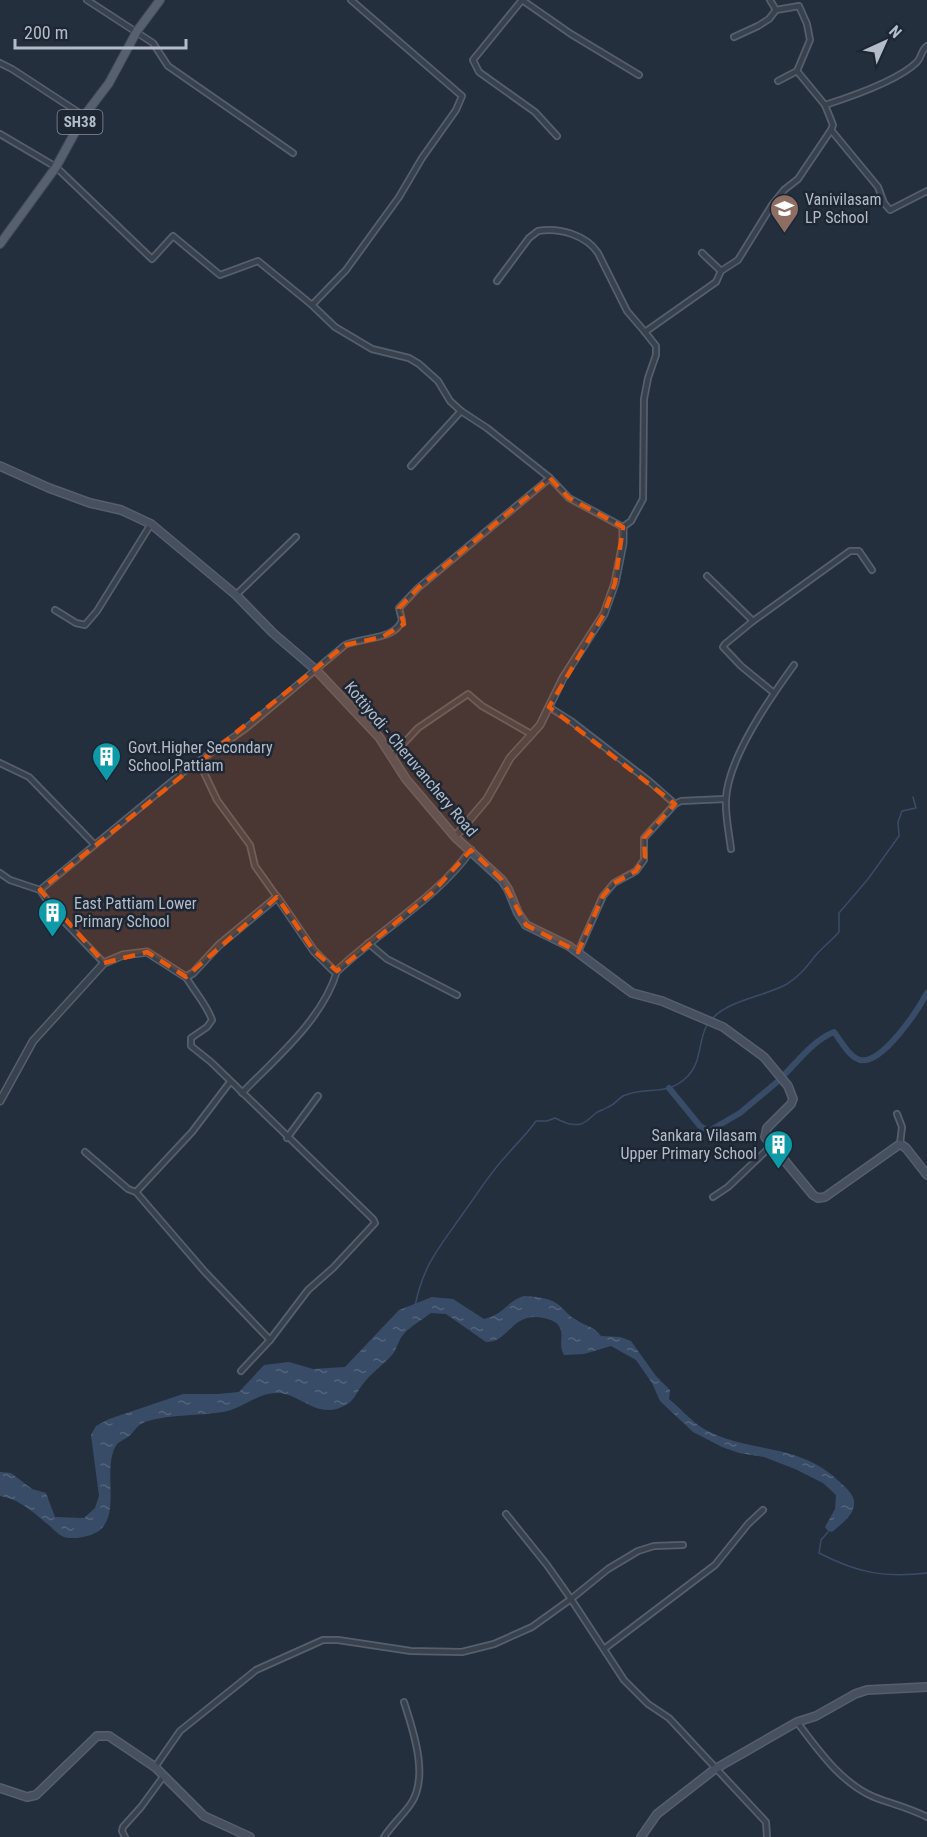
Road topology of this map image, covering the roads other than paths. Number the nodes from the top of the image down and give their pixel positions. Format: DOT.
graph roads {
  1 [pos="87,0"];
  2 [pos="160,0"];
  3 [pos="351,0"];
  4 [pos="522,0"];
  5 [pos="770,0"];
  6 [pos="776,10"];
  7 [pos="136,32"];
  8 [pos="734,37"];
  9 [pos="927,46"];
  10 [pos="2,65"];
  11 [pos="797,71"];
  12 [pos="0,72"];
  13 [pos="639,75"];
  14 [pos="778,81"];
  15 [pos="825,105"];
  16 [pos="84,116"];
  17 [pos="831,130"];
  18 [pos="0,134"];
  19 [pos="557,136"];
  20 [pos="293,153"];
  21 [pos="56,167"];
  22 [pos="927,190"];
  23 [pos="0,244"];
  24 [pos="702,253"];
  25 [pos="721,271"];
  26 [pos="497,281"];
  27 [pos="312,304"];
  28 [pos="645,332"];
  29 [pos="461,411"];
  30 [pos="0,466"];
  31 [pos="411,466"];
  32 [pos="550,478"];
  33 [pos="151,524"];
  34 [pos="623,527"];
  35 [pos="296,537"];
  36 [pos="872,570"];
  37 [pos="707,576"];
  38 [pos="236,595"];
  39 [pos="55,610"];
  40 [pos="753,621"];
  41 [pos="794,665"];
  42 [pos="316,670"];
  43 [pos="774,693"];
  44 [pos="549,707"];
  45 [pos="531,734"];
  46 [pos="391,757"];
  47 [pos="199,762"];
  48 [pos="0,764"];
  49 [pos="725,799"];
  50 [pos="675,804"];
  51 [pos="455,837"];
  52 [pos="94,843"];
  53 [pos="730,849"];
  54 [pos="471,850"];
  55 [pos="0,873"];
  56 [pos="40,890"];
  57 [pos="277,897"];
  58 [pos="368,943"];
  59 [pos="578,951"];
  60 [pos="104,963"];
  61 [pos="337,971"];
  62 [pos="186,977"];
  63 [pos="457,995"];
  64 [pos="230,1082"];
  65 [pos="242,1093"];
  66 [pos="318,1096"];
  67 [pos="0,1101"];
  68 [pos="897,1114"];
  69 [pos="287,1138"];
  70 [pos="900,1144"];
  71 [pos="771,1146"];
  72 [pos="85,1152"];
  73 [pos="927,1175"];
  74 [pos="136,1192"];
  75 [pos="713,1197"];
  76 [pos="270,1340"];
  77 [pos="240,1371"];
  78 [pos="764,1510"];
  79 [pos="506,1514"];
  80 [pos="683,1545"];
  81 [pos="572,1599"];
  82 [pos="604,1649"];
  83 [pos="927,1688"];
  84 [pos="404,1702"];
  85 [pos="796,1722"];
  86 [pos="155,1767"];
  87 [pos="715,1769"];
  88 [pos="163,1777"];
  89 [pos="0,1788"];
  90 [pos="927,1817"];
  91 [pos="125,1837"];
  92 [pos="250,1837"];
  93 [pos="384,1837"];
  94 [pos="641,1837"];
  95 [pos="767,1837"];
  1 -- 7 [label="street"];
  2 -- 7 [label="main road, SH38"];
  3 -- 27 [label="street"];
  4 -- 13 [label="street"];
  4 -- 19 [label="street"];
  5 -- 6 [label="street"];
  6 -- 8 [label="street"];
  6 -- 11 [label="street"];
  7 -- 16 [label="main road, SH38"];
  7 -- 20 [label="street"];
  9 -- 15 [label="street"];
  10 -- 12 [label="street"];
  10 -- 16 [label="street"];
  11 -- 14 [label="street"];
  11 -- 15 [label="street"];
  15 -- 17 [label="street"];
  16 -- 21 [label="main road, SH38"];
  17 -- 22 [label="street"];
  17 -- 25 [label="street"];
  18 -- 21 [label="street"];
  21 -- 23 [label="main road, SH38"];
  21 -- 27 [label="street"];
  24 -- 25 [label="street"];
  25 -- 28 [label="street"];
  26 -- 28 [label="street"];
  27 -- 29 [label="street"];
  28 -- 34 [label="street"];
  29 -- 31 [label="street"];
  29 -- 32 [label="street"];
  30 -- 33 [label="main road, Kottiyodi - Cheruvanchery Road"];
  32 -- 34 [label="street"];
  32 -- 42 [label="street"];
  33 -- 38 [label="main road, Kottiyodi - Cheruvanchery Road"];
  33 -- 39 [label="street"];
  34 -- 44 [label="street"];
  35 -- 38 [label="street"];
  36 -- 40 [label="street"];
  37 -- 40 [label="street"];
  38 -- 42 [label="main road, Kottiyodi - Cheruvanchery Road"];
  40 -- 43 [label="street"];
  41 -- 43 [label="street"];
  42 -- 46 [label="main road, Kottiyodi - Cheruvanchery Road"];
  42 -- 47 [label="street"];
  43 -- 49 [label="street"];
  44 -- 45 [label="street"];
  44 -- 50 [label="street"];
  45 -- 46 [label="street"];
  45 -- 51 [label="street"];
  46 -- 51 [label="main road, Kottiyodi - Cheruvanchery Road"];
  47 -- 52 [label="street"];
  47 -- 57 [label="street"];
  48 -- 52 [label="street"];
  49 -- 50 [label="street"];
  49 -- 53 [label="street"];
  50 -- 59 [label="street"];
  51 -- 54 [label="main road, Kottiyodi - Cheruvanchery Road"];
  52 -- 56 [label="street"];
  54 -- 58 [label="street"];
  54 -- 59 [label="main road, Kottiyodi - Cheruvanchery Road"];
  55 -- 56 [label="street"];
  56 -- 60 [label="street"];
  57 -- 61 [label="street"];
  57 -- 62 [label="street"];
  58 -- 61 [label="street"];
  58 -- 63 [label="street"];
  59 -- 71 [label="main road, Kottiyodi - Cheruvanchery Road"];
  60 -- 62 [label="street"];
  60 -- 67 [label="street"];
  61 -- 65 [label="street"];
  62 -- 64 [label="street"];
  64 -- 65 [label="street"];
  64 -- 74 [label="street"];
  65 -- 69 [label="street"];
  66 -- 69 [label="street"];
  68 -- 70 [label="street"];
  69 -- 76 [label="street"];
  70 -- 71 [label="main road"];
  70 -- 73 [label="main road"];
  71 -- 75 [label="street"];
  72 -- 74 [label="street"];
  74 -- 76 [label="street"];
  76 -- 77 [label="street"];
  78 -- 82 [label="street"];
  79 -- 81 [label="street"];
  80 -- 81 [label="street"];
  81 -- 82 [label="street"];
  81 -- 86 [label="street"];
  82 -- 87 [label="street"];
  83 -- 85 [label="main road"];
  84 -- 93 [label="street"];
  85 -- 87 [label="main road"];
  85 -- 90 [label="street"];
  86 -- 88 [label="main road"];
  86 -- 89 [label="main road"];
  87 -- 94 [label="main road"];
  87 -- 95 [label="street"];
  88 -- 91 [label="street"];
  88 -- 92 [label="main road"];
}
